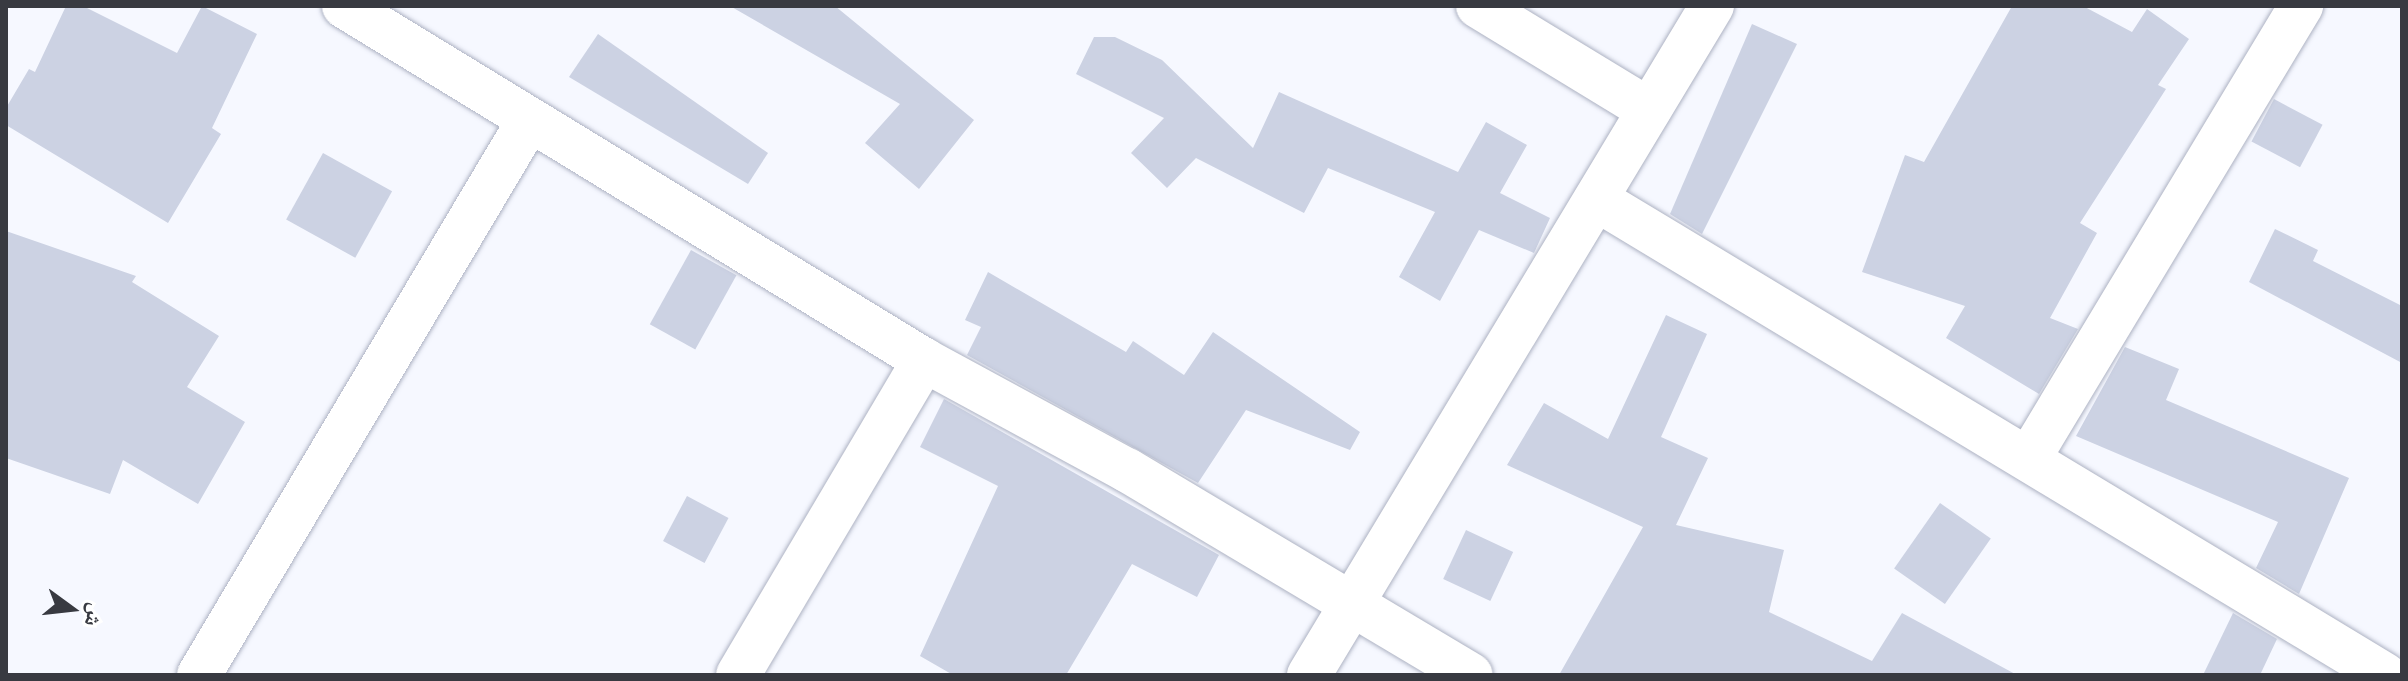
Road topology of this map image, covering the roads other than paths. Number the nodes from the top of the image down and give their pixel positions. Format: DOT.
graph roads {
  1 [pos="344,6"];
  2 [pos="1478,6"];
  3 [pos="1712,6"];
  4 [pos="2301,6"];
  5 [pos="1649,110"];
  6 [pos="528,122"];
  7 [pos="1596,199"];
  8 [pos="924,360"];
  9 [pos="2029,458"];
  10 [pos="1351,606"];
  11 [pos="199,675"];
  12 [pos="738,675"];
  13 [pos="1309,675"];
  14 [pos="1471,675"];
  15 [pos="2385,675"];
  1 -- 6 [label="street"];
  2 -- 5 [label="street"];
  3 -- 5 [label="street"];
  4 -- 9 [label="street"];
  5 -- 7 [label="street"];
  6 -- 8 [label="street"];
  6 -- 11 [label="street"];
  7 -- 9 [label="street"];
  7 -- 10 [label="street"];
  8 -- 10 [label="street"];
  8 -- 12 [label="street"];
  9 -- 15 [label="street"];
  10 -- 13 [label="street"];
  10 -- 14 [label="street"];
}
